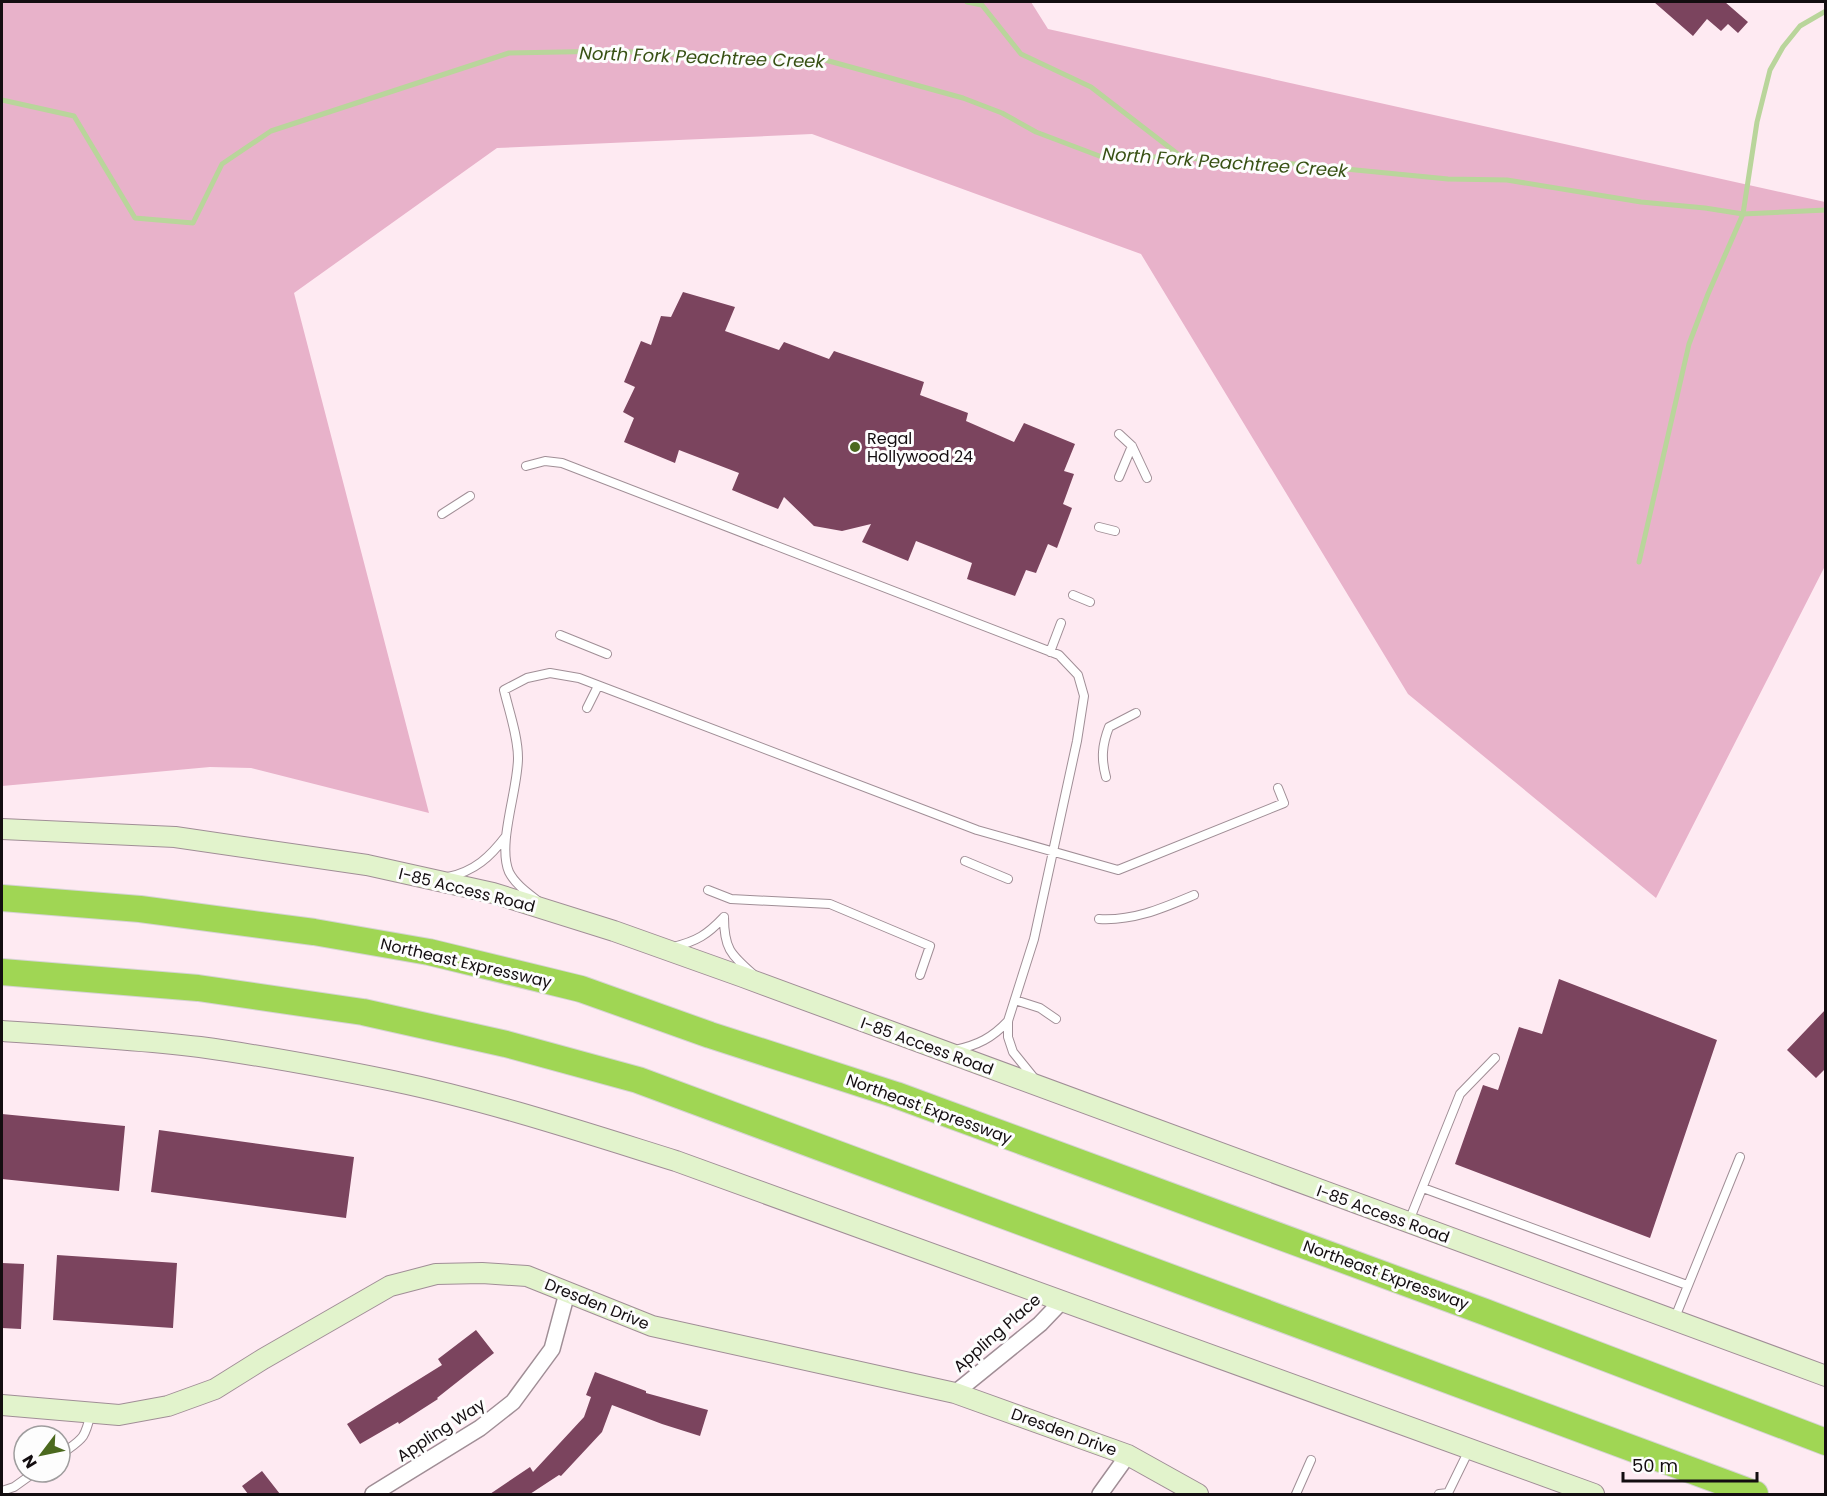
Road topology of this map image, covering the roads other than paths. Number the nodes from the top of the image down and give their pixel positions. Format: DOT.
graph roads {
  1 [pos="1119,434"];
  2 [pos="1132,446"];
  3 [pos="526,466"];
  4 [pos="1119,477"];
  5 [pos="1147,478"];
  6 [pos="470,496"];
  7 [pos="442,514"];
  8 [pos="1100,527"];
  9 [pos="1115,531"];
  10 [pos="1073,595"];
  11 [pos="1090,602"];
  12 [pos="1061,623"];
  13 [pos="560,634"];
  14 [pos="1050,652"];
  15 [pos="607,654"];
  16 [pos="598,686"];
  17 [pos="587,708"];
  18 [pos="1136,713"];
  19 [pos="1106,777"];
  20 [pos="1278,788"];
  21 [pos="2,829"];
  22 [pos="506,836"];
  23 [pos="1052,852"];
  24 [pos="965,861"];
  25 [pos="1008,879"];
  26 [pos="436,881"];
  27 [pos="708,890"];
  28 [pos="1194,895"];
  29 [pos="2,898"];
  30 [pos="554,912"];
  31 [pos="1099,919"];
  32 [pos="665,949"];
  33 [pos="2,972"];
  34 [pos="920,975"];
  35 [pos="772,988"];
  36 [pos="1015,1000"];
  37 [pos="1056,1019"];
  38 [pos="1008,1021"];
  39 [pos="2,1031"];
  40 [pos="942,1051"];
  41 [pos="1495,1058"];
  42 [pos="1047,1090"];
  43 [pos="1740,1157"];
  44 [pos="1423,1188"];
  45 [pos="1408,1223"];
  46 [pos="1687,1285"];
  47 [pos="567,1293"];
  48 [pos="1062,1301"];
  49 [pos="1674,1320"];
  50 [pos="1826,1376"];
  51 [pos="955,1393"];
  52 [pos="2,1405"];
  53 [pos="91,1413"];
  54 [pos="1826,1442"];
  55 [pos="72,1446"];
  56 [pos="1469,1450"];
  57 [pos="1128,1455"];
  58 [pos="1311,1460"];
  59 [pos="18,1484"];
  60 [pos="2,1491"];
  61 [pos="373,1494"];
  62 [pos="1100,1494"];
  63 [pos="1198,1494"];
  64 [pos="1296,1494"];
  65 [pos="1445,1494"];
  66 [pos="1594,1494"];
  67 [pos="1755,1494"];
  1 -- 2 [label="lane"];
  2 -- 4 [label="lane"];
  2 -- 5 [label="lane"];
  3 -- 14 [label="lane"];
  6 -- 7 [label="lane"];
  8 -- 9 [label="lane"];
  10 -- 11 [label="lane"];
  12 -- 14 [label="lane"];
  13 -- 15 [label="lane"];
  14 -- 23 [label="lane"];
  16 -- 17 [label="lane"];
  16 -- 22 [label="lane"];
  16 -- 23 [label="lane"];
  18 -- 19 [label="lane"];
  20 -- 23 [label="lane"];
  21 -- 26 [label="main road, I-85 Access Road"];
  22 -- 26 [label="lane"];
  22 -- 30 [label="lane"];
  23 -- 36 [label="lane"];
  24 -- 25 [label="lane"];
  26 -- 30 [label="main road, I-85 Access Road"];
  27 -- 34 [label="lane"];
  28 -- 31 [label="lane"];
  29 -- 54 [label="highway, Northeast Expressway"];
  30 -- 32 [label="main road, I-85 Access Road"];
  32 -- 35 [label="main road, I-85 Access Road"];
  32 -- 35 [label="lane"];
  33 -- 67 [label="highway"];
  35 -- 40 [label="main road, I-85 Access Road"];
  36 -- 37 [label="lane"];
  36 -- 38 [label="lane"];
  38 -- 40 [label="lane"];
  38 -- 42 [label="lane"];
  39 -- 48 [label="main road"];
  40 -- 42 [label="main road, I-85 Access Road"];
  41 -- 44 [label="lane"];
  42 -- 45 [label="main road, I-85 Access Road"];
  43 -- 46 [label="lane"];
  44 -- 45 [label="lane"];
  44 -- 46 [label="lane"];
  45 -- 49 [label="main road, I-85 Access Road"];
  46 -- 49 [label="lane"];
  47 -- 51 [label="main road, Dresden Drive"];
  47 -- 53 [label="main road, Dresden Drive"];
  47 -- 61 [label="street, Appling Way"];
  48 -- 51 [label="street, Appling Place"];
  48 -- 56 [label="main road"];
  49 -- 50 [label="main road, I-85 Access Road"];
  51 -- 57 [label="main road, Dresden Drive"];
  52 -- 53 [label="main road, Dresden Drive"];
  53 -- 55 [label="lane"];
  56 -- 65 [label="lane"];
  56 -- 66 [label="main road"];
  57 -- 62 [label="street"];
  57 -- 63 [label="main road, Dresden Drive"];
  58 -- 64 [label="lane"];
  59 -- 60 [label="lane"];
}
